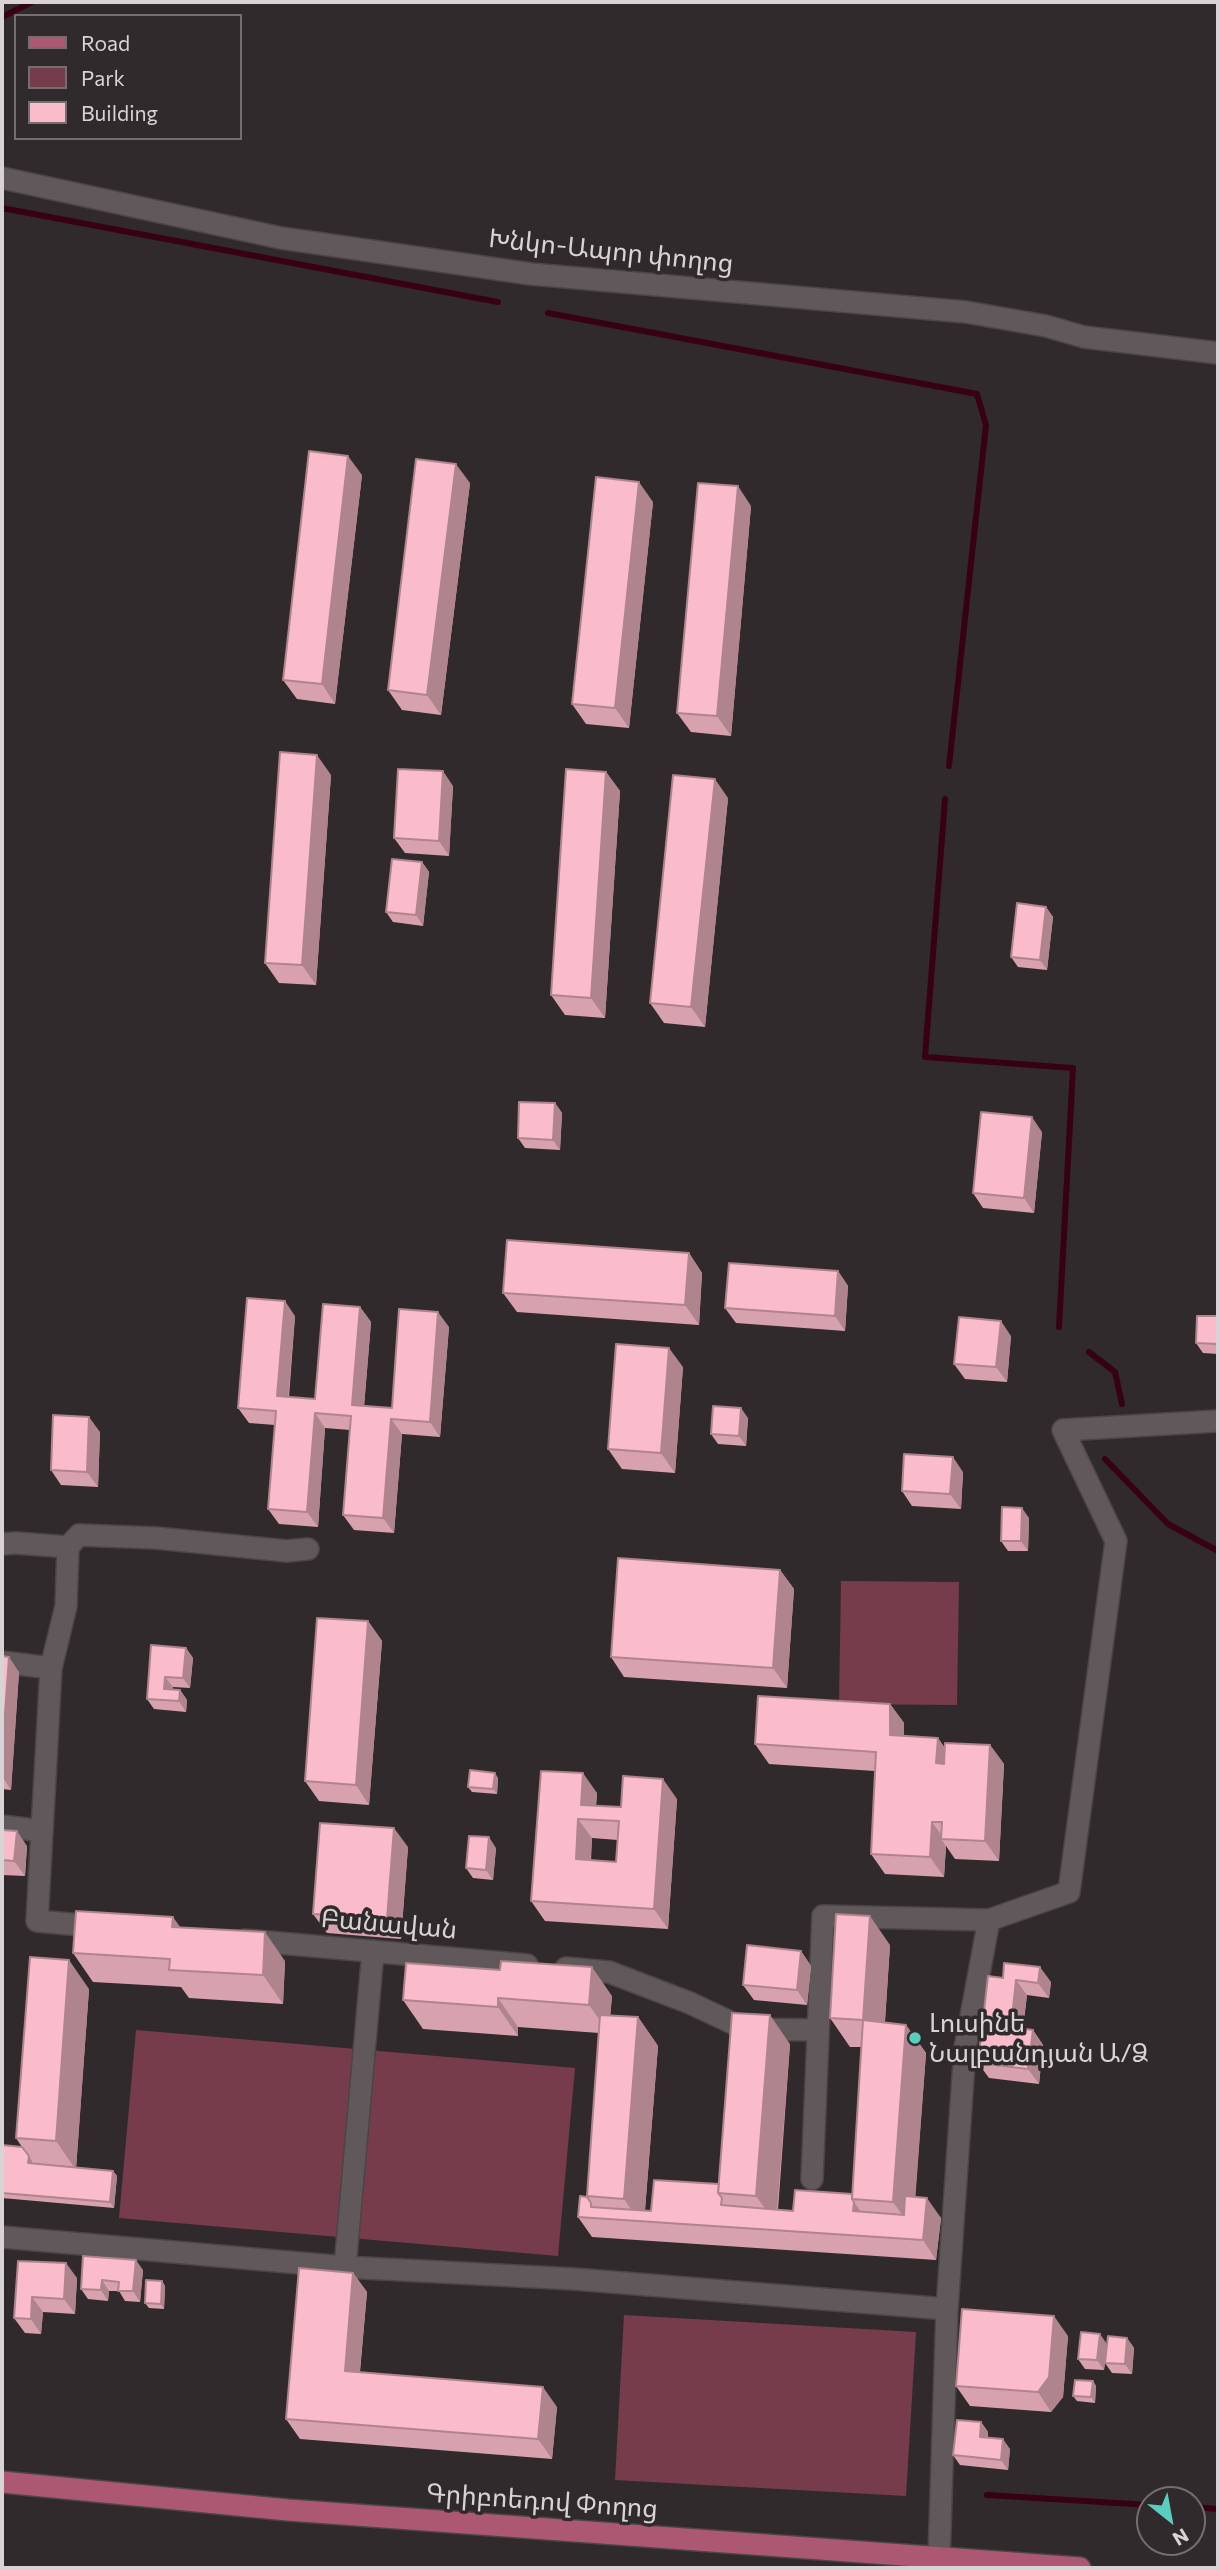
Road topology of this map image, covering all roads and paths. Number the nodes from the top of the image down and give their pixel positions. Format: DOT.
graph roads {
  1 [pos="2,178"];
  2 [pos="1218,353"];
  3 [pos="1218,1422"];
  4 [pos="2,1544"];
  5 [pos="68,1547"];
  6 [pos="308,1549"];
  7 [pos="2,1662"];
  8 [pos="51,1668"];
  9 [pos="2,1826"];
  10 [pos="42,1831"];
  11 [pos="989,1920"];
  12 [pos="117,1928"];
  13 [pos="225,1938"];
  14 [pos="373,1951"];
  15 [pos="817,2030"];
  16 [pos="812,2179"];
  17 [pos="2,2237"];
  18 [pos="345,2267"];
  19 [pos="947,2309"];
  20 [pos="2,2482"];
  21 [pos="939,2559"];
  22 [pos="1080,2568"];
  1 -- 2 [label="street, Խնկո-Ապոր փողոց"];
  3 -- 11 [label="street"];
  4 -- 5 [label="street"];
  5 -- 6 [label="street"];
  5 -- 8 [label="street"];
  7 -- 8 [label="street"];
  8 -- 10 [label="street"];
  9 -- 10 [label="street"];
  10 -- 12 [label="street"];
  11 -- 15 [label="street"];
  11 -- 19 [label="street"];
  13 -- 14 [label="street, Բանավան"];
  14 -- 15 [label="street, Բանավան"];
  14 -- 18 [label="street"];
  15 -- 16 [label="street"];
  17 -- 18 [label="street"];
  18 -- 19 [label="street"];
  19 -- 21 [label="street"];
  20 -- 21 [label="main road, Գրիբոեդով Փողոց"];
  21 -- 22 [label="main road, Գրիբոեդով Փողոց"];
}
